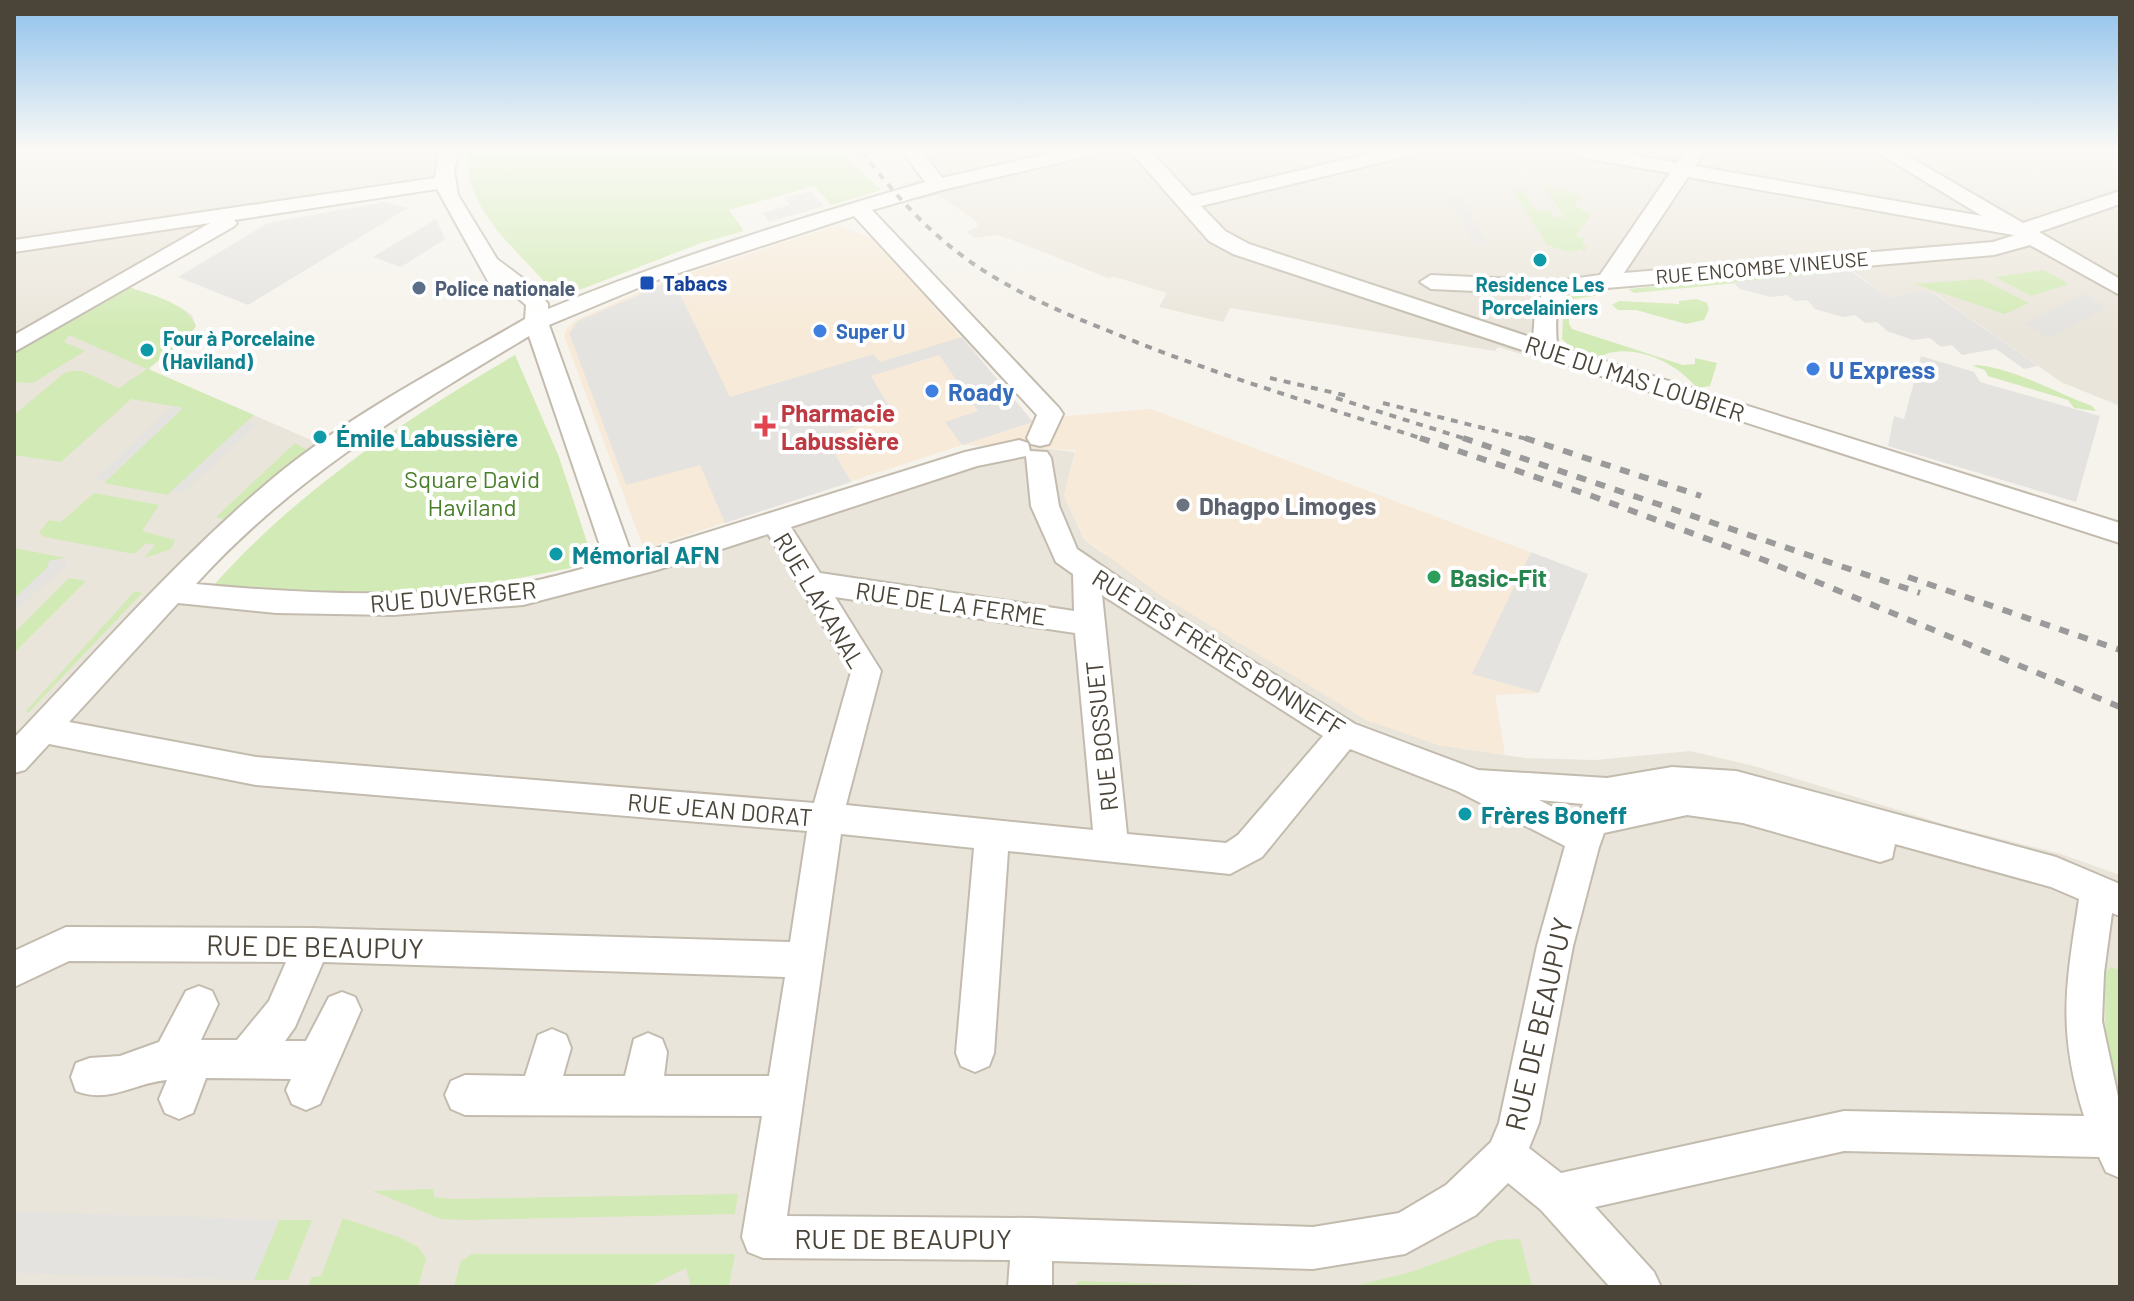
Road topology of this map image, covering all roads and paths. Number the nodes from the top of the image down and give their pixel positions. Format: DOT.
graph roads {
  1 [pos="249,212"];
  2 [pos="458,212"];
  3 [pos="843,212"];
  4 [pos="861,212"];
  5 [pos="1196,212"];
  6 [pos="1653,212"];
  7 [pos="1907,212"];
  8 [pos="1990,212"];
  9 [pos="2083,212"];
  10 [pos="2028,234"];
  11 [pos="14,246"];
  12 [pos="1608,280"];
  13 [pos="1431,282"];
  14 [pos="1555,288"];
  15 [pos="2120,288"];
  16 [pos="536,322"];
  17 [pos="14,345"];
  18 [pos="1545,350"];
  19 [pos="1032,448"];
  20 [pos="774,522"];
  21 [pos="2120,533"];
  22 [pos="622,569"];
  23 [pos="1087,569"];
  24 [pos="814,583"];
  25 [pos="171,592"];
  26 [pos="1130,600"];
  27 [pos="1089,624"];
  28 [pos="42,730"];
  29 [pos="1344,733"];
  30 [pos="14,760"];
  31 [pos="1469,781"];
  32 [pos="1596,817"];
  33 [pos="826,818"];
  34 [pos="992,836"];
  35 [pos="1112,848"];
  36 [pos="2108,896"];
  37 [pos="312,945"];
  38 [pos="806,960"];
  39 [pos="14,970"];
  40 [pos="199,1004"];
  41 [pos="342,1010"];
  42 [pos="552,1048"];
  43 [pos="648,1052"];
  44 [pos="975,1053"];
  45 [pos="246,1059"];
  46 [pos="182,1060"];
  47 [pos="90,1077"];
  48 [pos="465,1095"];
  49 [pos="538,1096"];
  50 [pos="641,1096"];
  51 [pos="785,1096"];
  52 [pos="179,1099"];
  53 [pos="2114,1147"];
  54 [pos="1506,1156"];
  55 [pos="1556,1195"];
  56 [pos="1032,1239"];
  57 [pos="1030,1287"];
  58 [pos="1639,1287"];
  1 -- 11 [label="street"];
  1 -- 17 [label="street"];
  2 -- 16 [label="street"];
  3 -- 16 [label="street"];
  4 -- 19 [label="street, RUE DES FRÈRES BONNEFF"];
  5 -- 18 [label="street, RUE DU MAS LOUBIER"];
  6 -- 12 [label="street"];
  7 -- 10 [label="street"];
  8 -- 10 [label="street"];
  9 -- 10 [label="street, RUE ENCOMBE VINEUSE"];
  10 -- 12 [label="street, RUE ENCOMBE VINEUSE"];
  10 -- 15 [label="street"];
  12 -- 14 [label="street, RUE ENCOMBE VINEUSE"];
  13 -- 14 [label="street, RUE ENCOMBE VINEUSE"];
  14 -- 18 [label="street"];
  16 -- 22 [label="street"];
  16 -- 25 [label="street"];
  18 -- 21 [label="street, RUE DU MAS LOUBIER"];
  19 -- 20 [label="street, RUE DUVERGER"];
  19 -- 23 [label="street, RUE DES FRÈRES BONNEFF"];
  20 -- 22 [label="street, RUE DUVERGER"];
  20 -- 24 [label="street, RUE LAKANAL"];
  22 -- 25 [label="street, RUE DUVERGER"];
  23 -- 26 [label="street, RUE DES FRÈRES BONNEFF"];
  23 -- 27 [label="street, RUE BOSSUET"];
  24 -- 27 [label="street, RUE DE LA FERME"];
  24 -- 33 [label="street, RUE LAKANAL"];
  25 -- 28 [label="street"];
  26 -- 27 [label="street"];
  26 -- 29 [label="street, RUE DES FRÈRES BONNEFF"];
  27 -- 35 [label="street, RUE BOSSUET"];
  28 -- 30 [label="street"];
  28 -- 33 [label="street, RUE JEAN DORAT"];
  29 -- 31 [label="street, RUE DES FRÈRES BONNEFF"];
  29 -- 35 [label="street, RUE JEAN DORAT"];
  31 -- 32 [label="street, RUE DES FRÈRES BONNEFF"];
  31 -- 32 [label="street, RUE DES FRÈRES BONNEFF"];
  32 -- 36 [label="street"];
  32 -- 54 [label="street, RUE DE BEAUPUY"];
  33 -- 34 [label="street, RUE JEAN DORAT"];
  33 -- 38 [label="street, RUE LAKANAL"];
  34 -- 35 [label="street, RUE JEAN DORAT"];
  34 -- 44 [label="street"];
  36 -- 53 [label="street"];
  37 -- 38 [label="street, RUE DE BEAUPUY"];
  37 -- 39 [label="street, RUE DE BEAUPUY"];
  37 -- 45 [label="street"];
  38 -- 51 [label="street, RUE DE BEAUPUY"];
  40 -- 46 [label="street"];
  41 -- 45 [label="street"];
  42 -- 49 [label="street"];
  43 -- 50 [label="street"];
  45 -- 46 [label="street"];
  46 -- 47 [label="street"];
  46 -- 52 [label="street"];
  48 -- 49 [label="street"];
  49 -- 50 [label="street"];
  50 -- 51 [label="street"];
  51 -- 56 [label="street, RUE DE BEAUPUY"];
  53 -- 55 [label="street"];
  54 -- 55 [label="street"];
  54 -- 56 [label="street, RUE DE BEAUPUY"];
  55 -- 58 [label="street"];
  56 -- 57 [label="street"];
}
